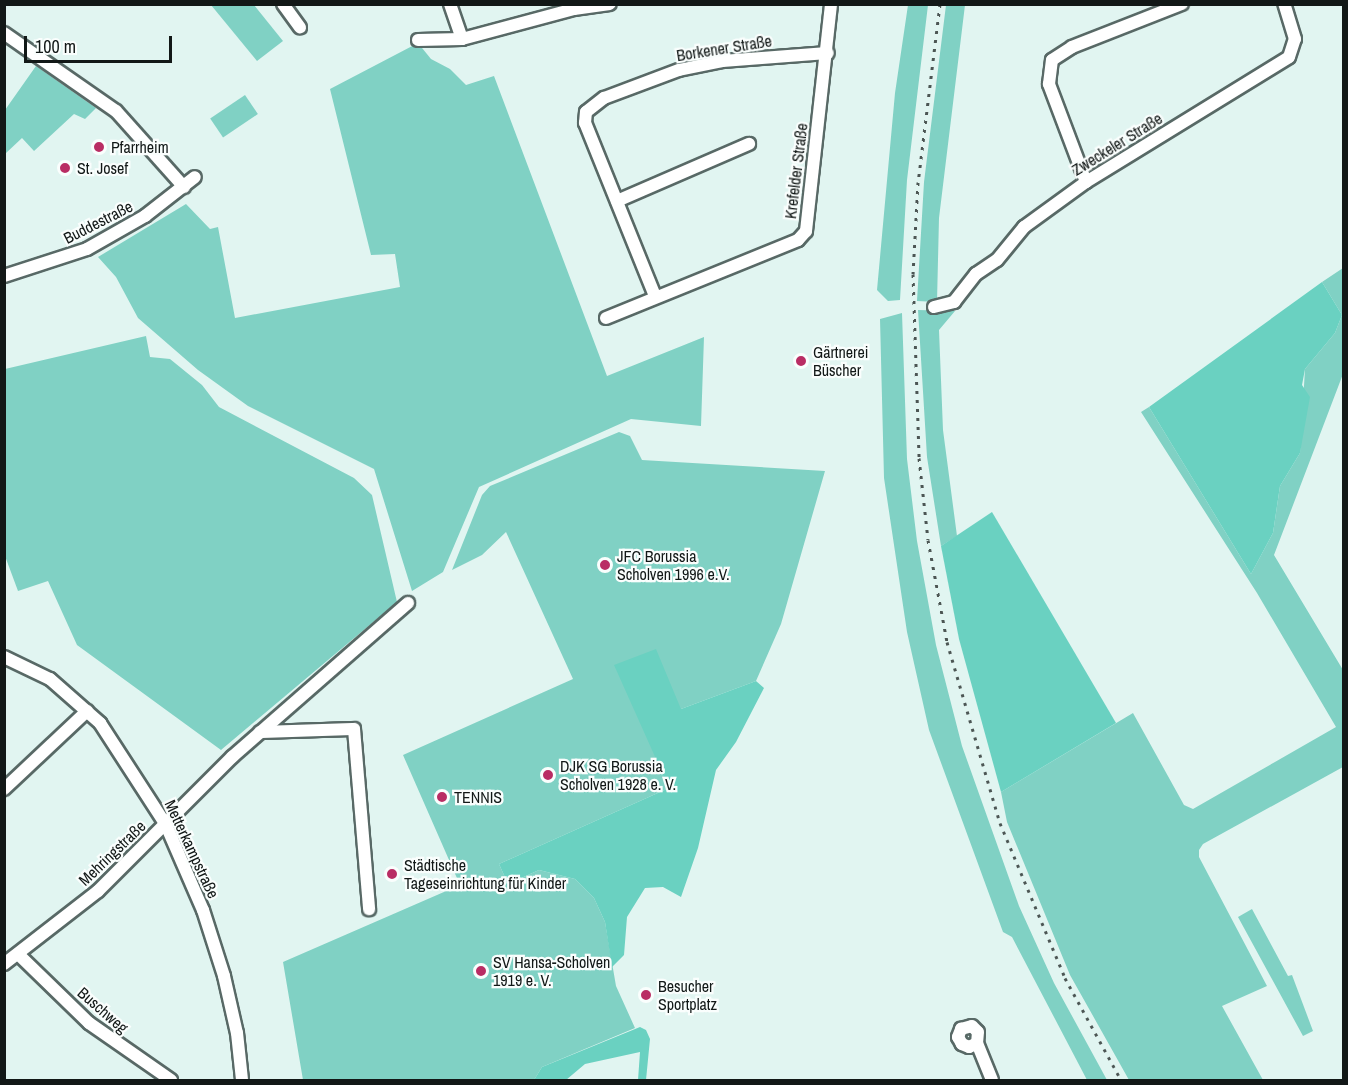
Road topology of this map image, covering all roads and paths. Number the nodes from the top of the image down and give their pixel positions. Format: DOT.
graph roads {
  1 [pos="283,4"];
  2 [pos="450,4"];
  3 [pos="610,4"];
  4 [pos="831,4"];
  5 [pos="1182,4"];
  6 [pos="1284,4"];
  7 [pos="300,27"];
  8 [pos="4,33"];
  9 [pos="462,39"];
  10 [pos="418,40"];
  11 [pos="828,53"];
  12 [pos="749,144"];
  13 [pos="195,177"];
  14 [pos="1086,182"];
  15 [pos="184,187"];
  16 [pos="617,201"];
  17 [pos="4,276"];
  18 [pos="655,296"];
  19 [pos="934,307"];
  20 [pos="606,318"];
  21 [pos="408,603"];
  22 [pos="4,657"];
  23 [pos="87,711"];
  24 [pos="260,732"];
  25 [pos="4,789"];
  26 [pos="165,825"];
  27 [pos="369,909"];
  28 [pos="19,955"];
  29 [pos="4,964"];
  30 [pos="976,1043"];
  31 [pos="171,1080"];
  32 [pos="242,1080"];
  33 [pos="992,1080"];
  1 -- 7 [label="street"];
  2 -- 9 [label="street"];
  3 -- 9 [label="street"];
  4 -- 11 [label="street, Krefelder Straße"];
  5 -- 14 [label="street"];
  6 -- 14 [label="street, Zweckeler Straße"];
  8 -- 15 [label="street"];
  9 -- 10 [label="street"];
  11 -- 16 [label="street, Borkener Straße"];
  11 -- 18 [label="street, Krefelder Straße"];
  12 -- 16 [label="street"];
  13 -- 15 [label="street, Buddestraße"];
  14 -- 19 [label="street, Zweckeler Straße"];
  15 -- 17 [label="street, Buddestraße"];
  16 -- 18 [label="street, Borkener Straße"];
  18 -- 20 [label="street, Krefelder Straße"];
  21 -- 24 [label="street, Mehringstraße"];
  22 -- 23 [label="street, Metterkampstraße"];
  23 -- 25 [label="street"];
  23 -- 26 [label="street, Metterkampstraße"];
  24 -- 26 [label="street, Mehringstraße"];
  24 -- 27 [label="street"];
  26 -- 28 [label="street, Mehringstraße"];
  26 -- 32 [label="street, Metterkampstraße"];
  28 -- 29 [label="street, Mehringstraße"];
  28 -- 31 [label="street, Buschweg"];
  30 -- 33 [label="street"];
}
